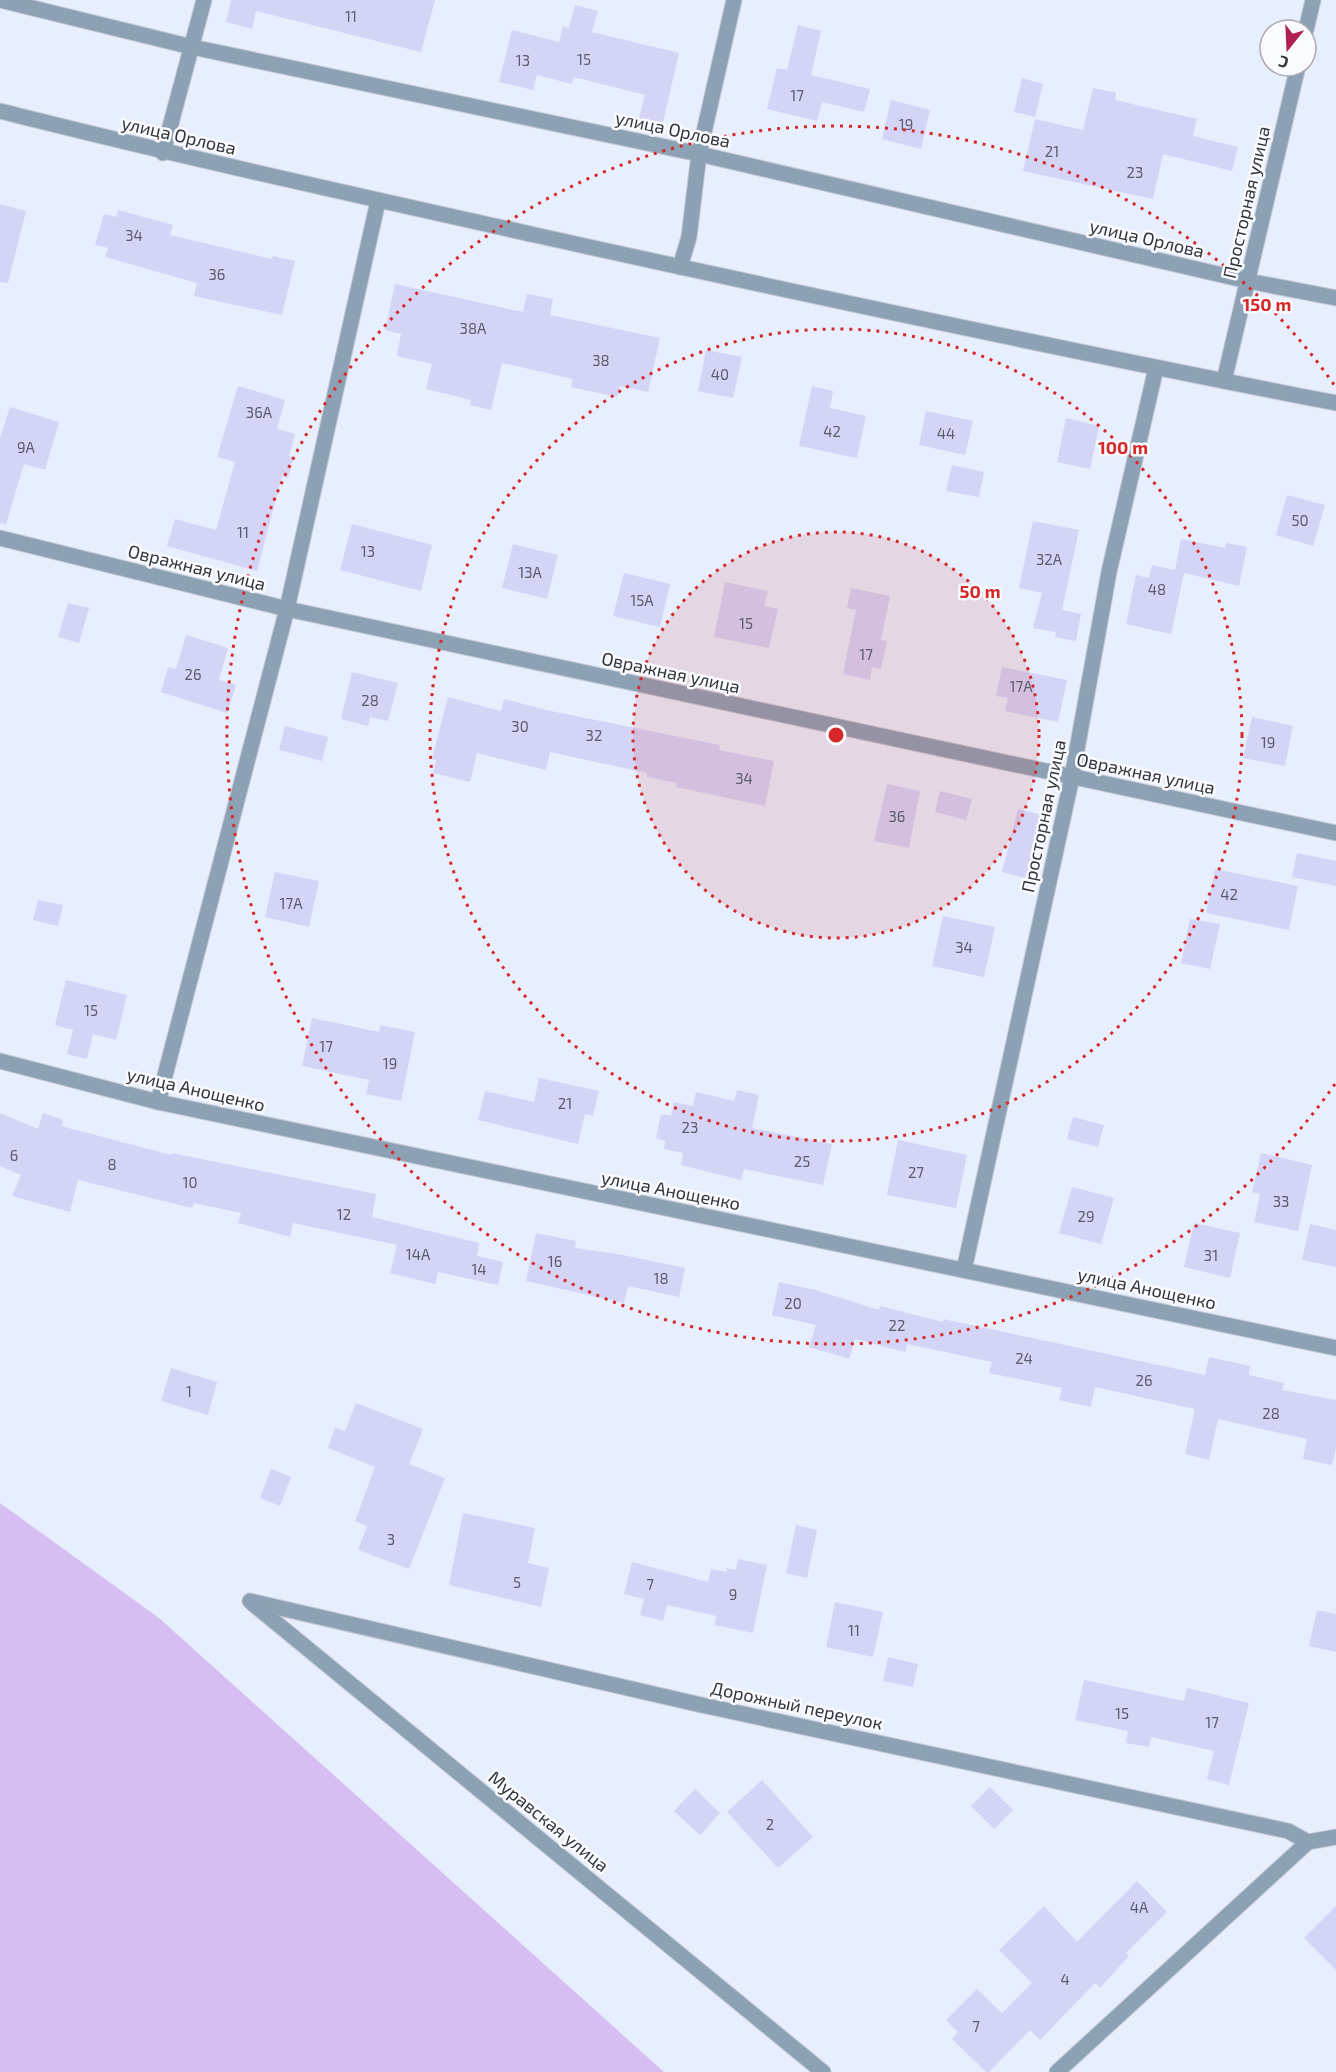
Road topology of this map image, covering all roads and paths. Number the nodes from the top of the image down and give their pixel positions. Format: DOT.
graph roads {
  1 [pos="0,0"];
  2 [pos="204,0"];
  3 [pos="734,0"];
  4 [pos="1313,0"];
  5 [pos="1309,18"];
  6 [pos="192,47"];
  7 [pos="1295,78"];
  8 [pos="0,111"];
  9 [pos="163,153"];
  10 [pos="699,154"];
  11 [pos="378,201"];
  12 [pos="680,267"];
  13 [pos="1248,281"];
  14 [pos="1336,298"];
  15 [pos="1156,368"];
  16 [pos="1224,381"];
  17 [pos="1336,403"];
  18 [pos="0,538"];
  19 [pos="286,609"];
  20 [pos="1072,777"];
  21 [pos="1336,833"];
  22 [pos="0,1061"];
  23 [pos="158,1102"];
  24 [pos="964,1270"];
  25 [pos="1336,1348"];
  26 [pos="250,1601"];
  27 [pos="1336,1837"];
  28 [pos="1308,1842"];
  29 [pos="823,2072"];
  30 [pos="1057,2072"];
  1 -- 6 [label="street, улица Орлова"];
  2 -- 6 [label="street"];
  3 -- 10 [label="street"];
  4 -- 5 [label="street"];
  6 -- 9 [label="street"];
  6 -- 10 [label="street, улица Орлова"];
  7 -- 13 [label="street, Просторная улица"];
  8 -- 9 [label="street, улица Орлова"];
  9 -- 11 [label="street, улица Орлова"];
  10 -- 12 [label="street"];
  10 -- 13 [label="street, улица Орлова"];
  11 -- 12 [label="street, улица Орлова"];
  11 -- 19 [label="street"];
  12 -- 15 [label="street, улица Орлова"];
  13 -- 14 [label="street, улица Орлова"];
  13 -- 16 [label="street, Просторная улица"];
  15 -- 16 [label="street, улица Орлова"];
  15 -- 20 [label="street, Просторная улица"];
  16 -- 17 [label="street, улица Орлова"];
  18 -- 19 [label="street, Овражная улица"];
  19 -- 20 [label="street, Овражная улица"];
  19 -- 23 [label="street"];
  20 -- 21 [label="street, Овражная улица"];
  20 -- 24 [label="street, Просторная улица"];
  22 -- 23 [label="street, улица Анощенко"];
  23 -- 24 [label="street, улица Анощенко"];
  24 -- 25 [label="street, улица Анощенко"];
  26 -- 28 [label="street, Дорожный переулок"];
  26 -- 29 [label="street, Муравская улица"];
  27 -- 28 [label="street"];
  28 -- 30 [label="street"];
}
